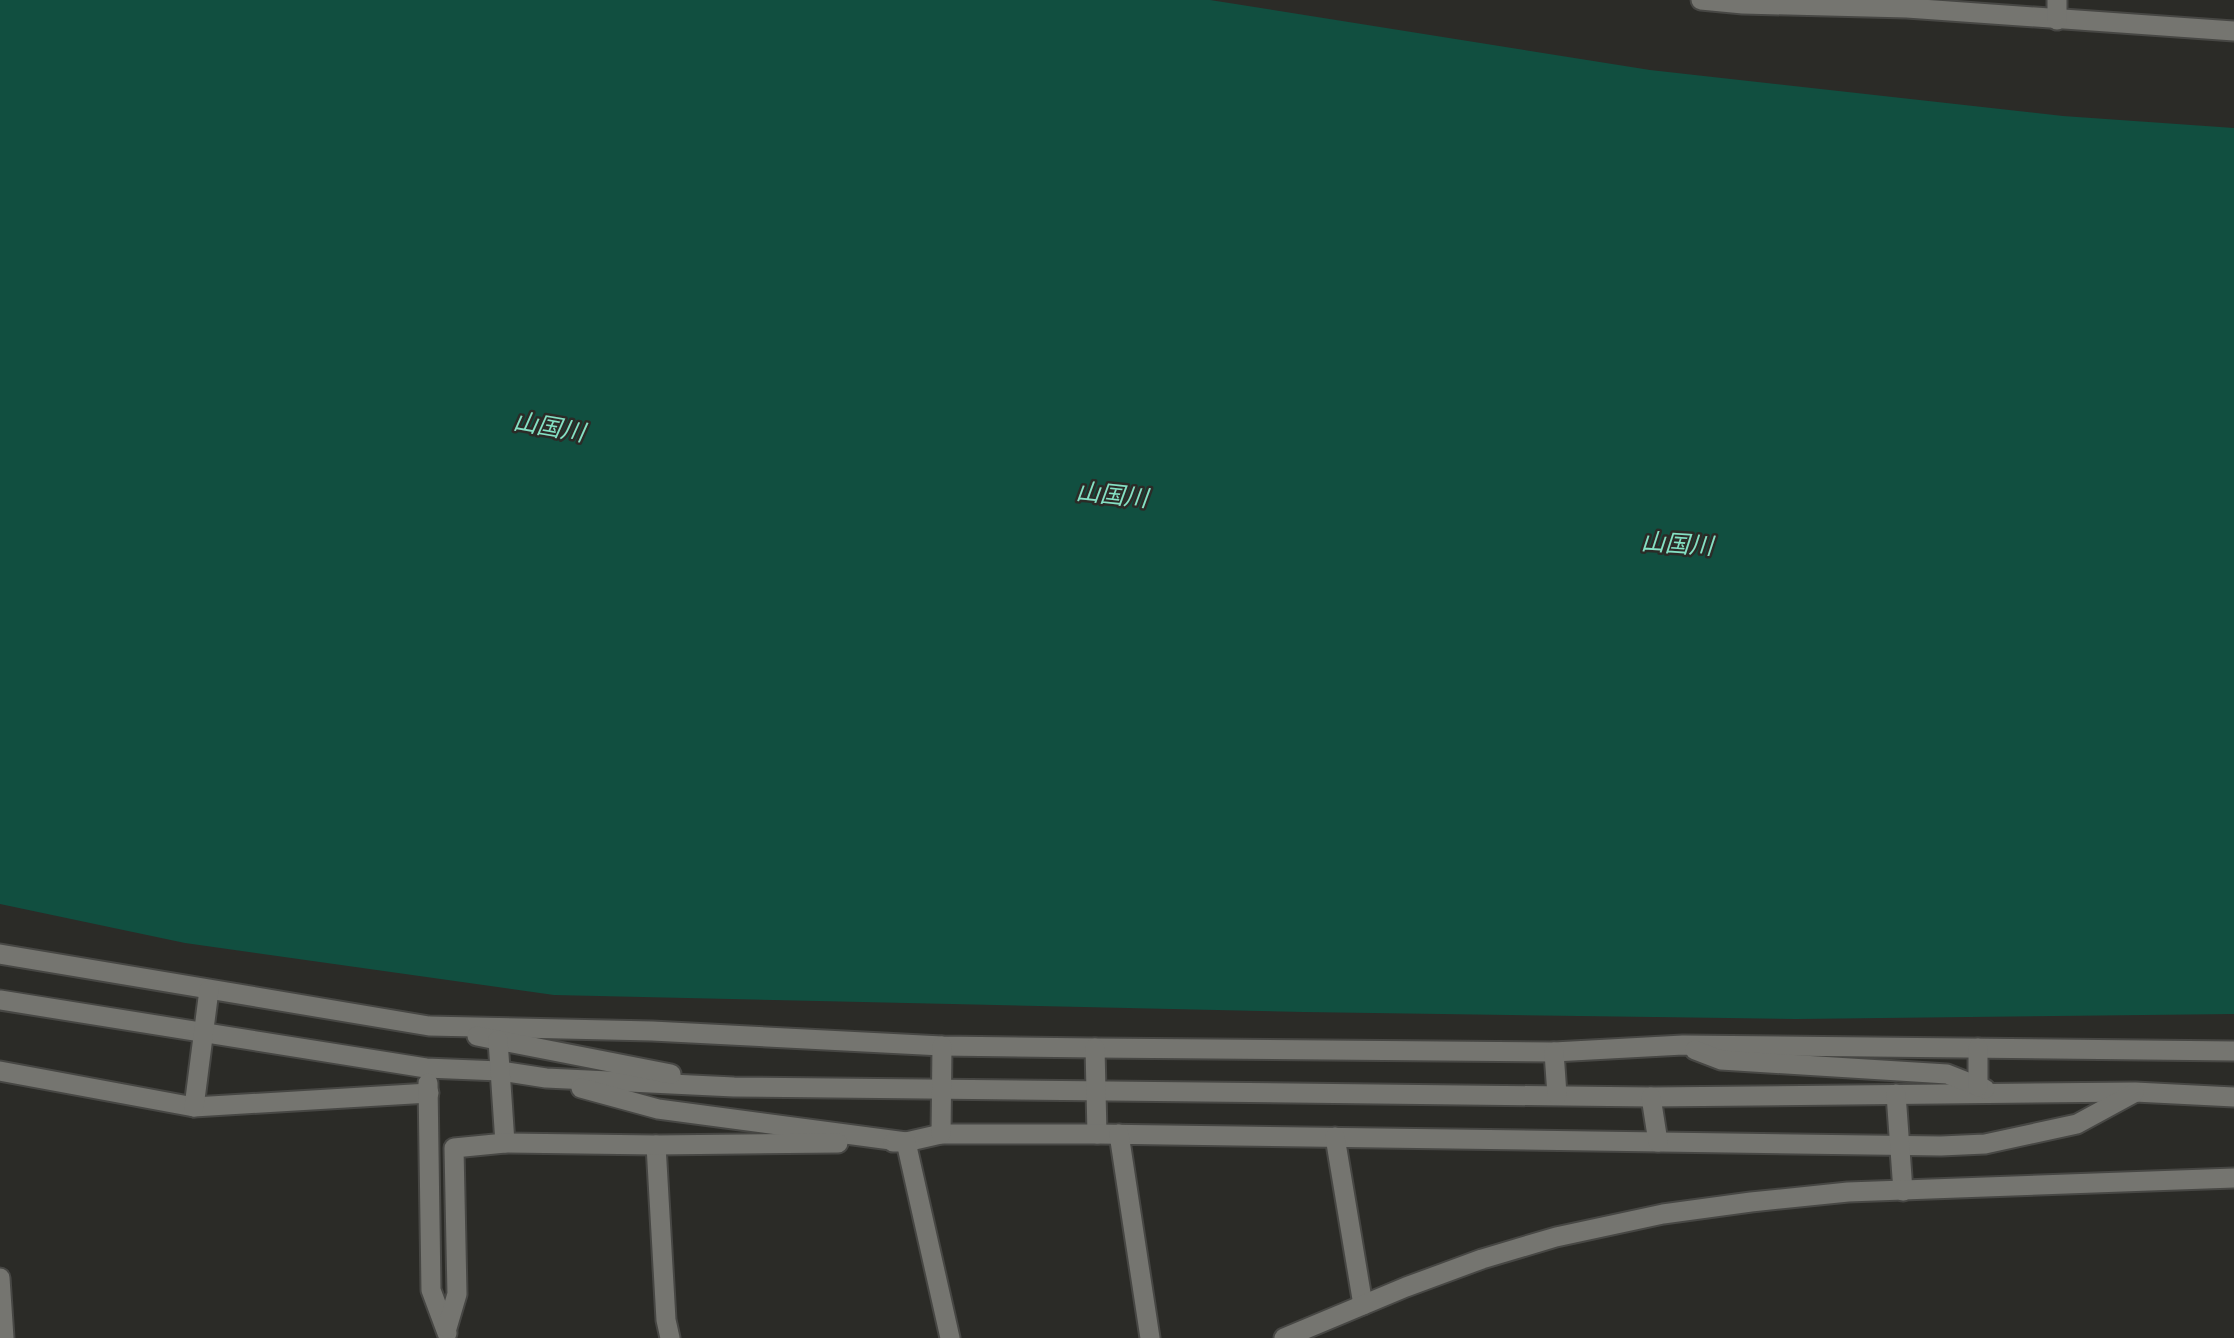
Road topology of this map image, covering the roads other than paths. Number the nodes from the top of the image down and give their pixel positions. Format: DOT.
graph roads {
  1 [pos="1701,0"];
  2 [pos="2057,10"];
  3 [pos="2234,31"];
  4 [pos="0,954"];
  5 [pos="209,990"];
  6 [pos="0,1000"];
  7 [pos="429,1026"];
  8 [pos="203,1034"];
  9 [pos="499,1040"];
  10 [pos="1683,1045"];
  11 [pos="942,1046"];
  12 [pos="1094,1048"];
  13 [pos="1978,1048"];
  14 [pos="2234,1051"];
  15 [pos="1554,1052"];
  16 [pos="426,1068"];
  17 [pos="500,1071"];
  18 [pos="1,1078"];
  19 [pos="546,1078"];
  20 [pos="734,1087"];
  21 [pos="1978,1087"];
  22 [pos="943,1090"];
  23 [pos="2135,1092"];
  24 [pos="429,1093"];
  25 [pos="1097,1093"];
  26 [pos="2003,1093"];
  27 [pos="1896,1094"];
  28 [pos="1557,1095"];
  29 [pos="1651,1097"];
  30 [pos="2234,1097"];
  31 [pos="194,1107"];
  32 [pos="941,1134"];
  33 [pos="1097,1134"];
  34 [pos="1119,1134"];
  35 [pos="1335,1137"];
  36 [pos="906,1142"];
  37 [pos="1658,1142"];
  38 [pos="505,1143"];
  39 [pos="656,1145"];
  40 [pos="1900,1146"];
  41 [pos="2234,1178"];
  42 [pos="1903,1191"];
  43 [pos="0,1278"];
  44 [pos="1363,1305"];
  45 [pos="447,1333"];
  46 [pos="4,1338"];
  47 [pos="670,1338"];
  48 [pos="950,1338"];
  49 [pos="1150,1338"];
  50 [pos="1284,1338"];
  1 -- 2 [label="street"];
  2 -- 3 [label="street"];
  4 -- 5 [label="street"];
  5 -- 7 [label="street"];
  5 -- 8 [label="street"];
  6 -- 8 [label="street"];
  7 -- 9 [label="street"];
  7 -- 11 [label="street"];
  8 -- 16 [label="street"];
  8 -- 31 [label="street"];
  9 -- 17 [label="street"];
  9 -- 20 [label="street"];
  10 -- 13 [label="street"];
  10 -- 15 [label="street"];
  10 -- 21 [label="street"];
  11 -- 12 [label="street"];
  11 -- 22 [label="street"];
  12 -- 15 [label="street"];
  12 -- 25 [label="street"];
  13 -- 14 [label="street"];
  13 -- 21 [label="street"];
  15 -- 28 [label="street"];
  16 -- 17 [label="street"];
  16 -- 24 [label="street"];
  17 -- 19 [label="street"];
  17 -- 38 [label="street"];
  18 -- 31 [label="street"];
  19 -- 20 [label="street"];
  19 -- 36 [label="street"];
  20 -- 22 [label="street"];
  21 -- 26 [label="street"];
  22 -- 25 [label="street"];
  22 -- 32 [label="street"];
  23 -- 26 [label="street"];
  23 -- 30 [label="street"];
  23 -- 40 [label="street"];
  24 -- 31 [label="street"];
  24 -- 45 [label="street"];
  25 -- 28 [label="street"];
  25 -- 33 [label="street"];
  26 -- 27 [label="street"];
  27 -- 29 [label="street"];
  27 -- 40 [label="street"];
  28 -- 29 [label="street"];
  29 -- 37 [label="street"];
  32 -- 33 [label="street"];
  32 -- 36 [label="street"];
  33 -- 34 [label="street"];
  34 -- 35 [label="street"];
  34 -- 49 [label="street"];
  35 -- 37 [label="street"];
  35 -- 44 [label="street"];
  36 -- 39 [label="street"];
  36 -- 48 [label="street"];
  37 -- 40 [label="street"];
  38 -- 39 [label="street"];
  38 -- 45 [label="street"];
  39 -- 47 [label="street"];
  40 -- 42 [label="street"];
  41 -- 42 [label="street"];
  42 -- 44 [label="street"];
  43 -- 46 [label="street"];
  44 -- 50 [label="street"];
}
